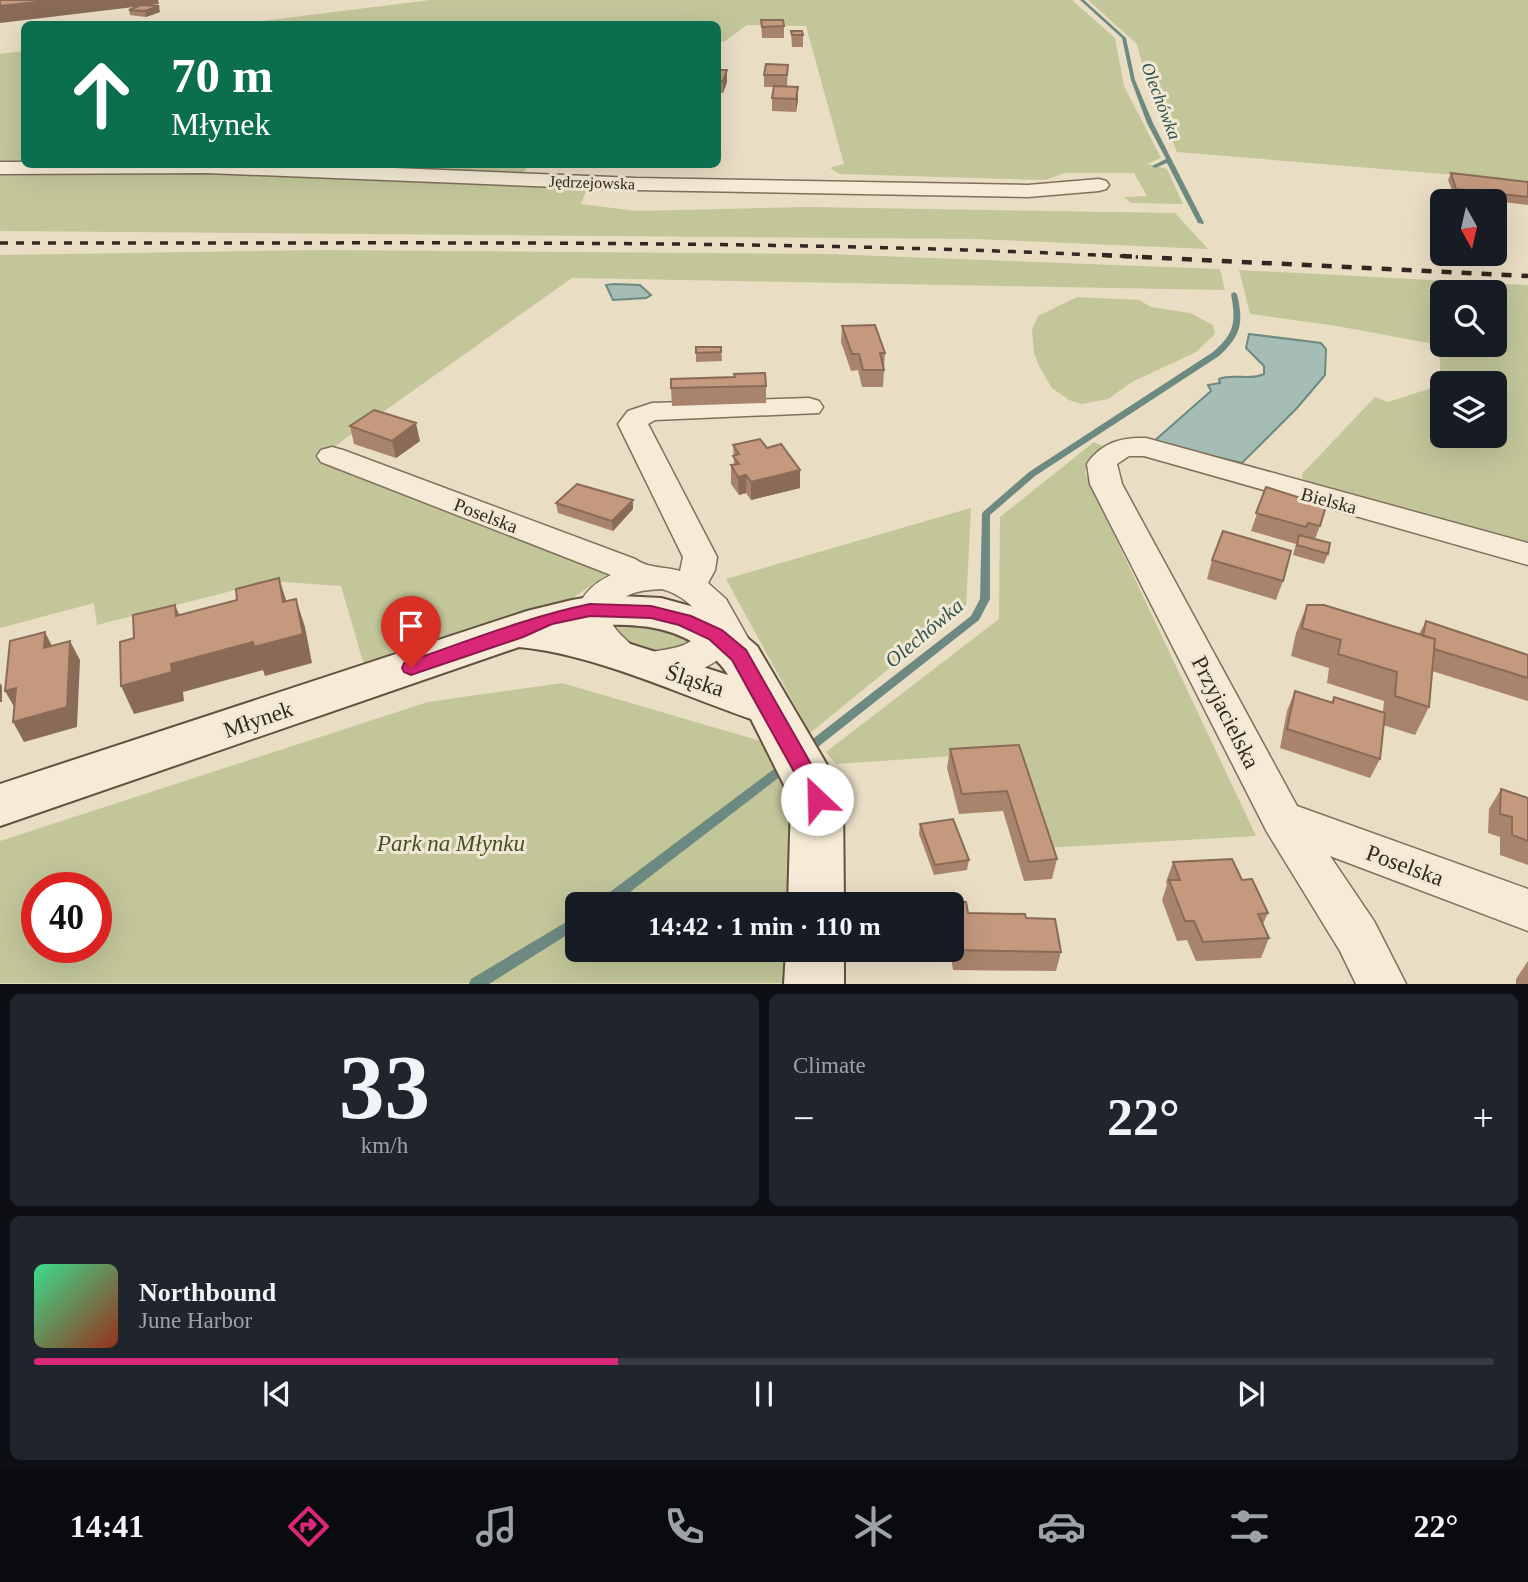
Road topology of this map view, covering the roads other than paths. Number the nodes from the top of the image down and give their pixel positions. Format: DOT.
graph roads {
  1 [pos="0,168"];
  2 [pos="21,168"];
  3 [pos="231,168"];
  4 [pos="581,168"];
  5 [pos="571,182"];
  6 [pos="1100,185"];
  7 [pos="809,407"];
  8 [pos="1129,447"];
  9 [pos="332,456"];
  10 [pos="1528,554"];
  11 [pos="638,578"];
  12 [pos="689,585"];
  13 [pos="590,610"];
  14 [pos="516,632"];
  15 [pos="727,640"];
  16 [pos="637,661"];
  17 [pos="767,706"];
  18 [pos="0,805"];
  19 [pos="1282,819"];
  20 [pos="816,892"];
  21 [pos="1528,911"];
  22 [pos="815,962"];
  23 [pos="814,984"];
  24 [pos="1382,984"];
  1 -- 2 [label="street, Jędrzejowska"];
  3 -- 5 [label="street, Jędrzejowska"];
  4 -- 5 [label="street"];
  5 -- 6 [label="street, Jędrzejowska"];
  7 -- 12 [label="street"];
  8 -- 10 [label="street, Bielska"];
  8 -- 19 [label="street, Przyjacielska"];
  9 -- 11 [label="street, Poselska"];
  11 -- 12 [label="street"];
  11 -- 13 [label="street"];
  12 -- 15 [label="street"];
  13 -- 14 [label="street, Młynek"];
  13 -- 15 [label="street"];
  13 -- 16 [label="street"];
  14 -- 16 [label="street, Młynek"];
  14 -- 18 [label="street, Młynek"];
  15 -- 16 [label="street"];
  15 -- 17 [label="street, Śląska"];
  16 -- 17 [label="street, Śląska"];
  17 -- 20 [label="street, Śląska"];
  19 -- 21 [label="street, Poselska"];
  19 -- 24 [label="street, Przyjacielska"];
  22 -- 23 [label="street"];
}
